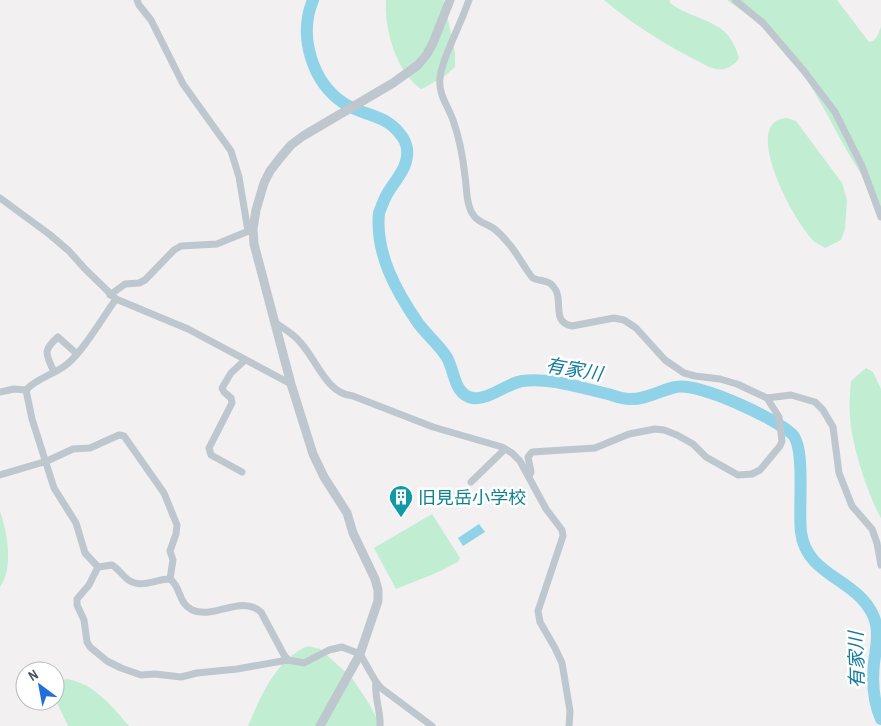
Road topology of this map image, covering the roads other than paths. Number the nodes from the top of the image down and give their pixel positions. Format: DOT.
graph roads {
  1 [pos="137,0"];
  2 [pos="450,0"];
  3 [pos="469,0"];
  4 [pos="735,0"];
  5 [pos="434,43"];
  6 [pos="446,54"];
  7 [pos="0,198"];
  8 [pos="881,217"];
  9 [pos="251,230"];
  10 [pos="113,297"];
  11 [pos="276,323"];
  12 [pos="77,354"];
  13 [pos="245,360"];
  14 [pos="54,372"];
  15 [pos="291,384"];
  16 [pos="26,390"];
  17 [pos="0,392"];
  18 [pos="768,398"];
  19 [pos="505,449"];
  20 [pos="47,461"];
  21 [pos="242,472"];
  22 [pos="0,475"];
  23 [pos="529,477"];
  24 [pos="471,482"];
  25 [pos="881,565"];
  26 [pos="98,566"];
  27 [pos="170,579"];
  28 [pos="360,654"];
  29 [pos="288,660"];
  30 [pos="376,682"];
  31 [pos="320,726"];
  32 [pos="380,726"];
  33 [pos="432,726"];
  34 [pos="569,726"];
  1 -- 9 [label="street"];
  2 -- 5 [label="street"];
  3 -- 6 [label="street"];
  4 -- 8 [label="street"];
  5 -- 6 [label="street"];
  5 -- 9 [label="street"];
  6 -- 18 [label="street"];
  7 -- 10 [label="street"];
  9 -- 10 [label="street"];
  9 -- 11 [label="street"];
  10 -- 12 [label="street"];
  10 -- 13 [label="street"];
  11 -- 15 [label="street"];
  11 -- 19 [label="street"];
  12 -- 14 [label="street"];
  12 -- 14 [label="street"];
  13 -- 15 [label="street"];
  13 -- 21 [label="street"];
  14 -- 16 [label="street"];
  15 -- 28 [label="street"];
  16 -- 17 [label="street"];
  16 -- 20 [label="street"];
  18 -- 23 [label="street"];
  18 -- 25 [label="street"];
  19 -- 23 [label="street"];
  19 -- 24 [label="street"];
  20 -- 22 [label="street"];
  20 -- 26 [label="street"];
  20 -- 27 [label="street"];
  23 -- 34 [label="street"];
  26 -- 27 [label="street"];
  26 -- 29 [label="street"];
  27 -- 29 [label="street"];
  28 -- 29 [label="street"];
  28 -- 30 [label="street"];
  28 -- 31 [label="street"];
  30 -- 32 [label="street"];
  30 -- 33 [label="street"];
}
